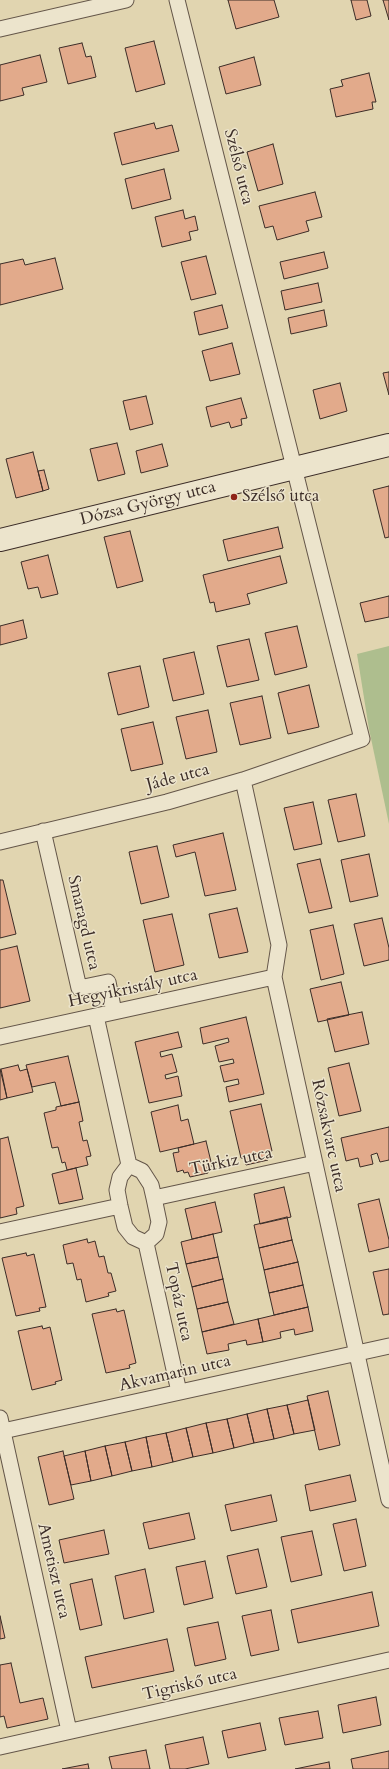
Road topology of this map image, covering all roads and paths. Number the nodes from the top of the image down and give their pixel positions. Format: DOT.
graph roads {
  1 [pos="126,0"];
  2 [pos="177,0"];
  3 [pos="0,29"];
  4 [pos="389,445"];
  5 [pos="294,469"];
  6 [pos="0,540"];
  7 [pos="362,739"];
  8 [pos="243,780"];
  9 [pos="43,831"];
  10 [pos="0,842"];
  11 [pos="274,978"];
  12 [pos="114,1012"];
  13 [pos="96,1016"];
  14 [pos="0,1037"];
  15 [pos="315,1163"];
  16 [pos="129,1165"];
  17 [pos="154,1198"];
  18 [pos="120,1206"];
  19 [pos="0,1232"];
  20 [pos="146,1243"];
  21 [pos="389,1346"];
  22 [pos="356,1353"];
  23 [pos="179,1392"];
  24 [pos="1,1425"];
  25 [pos="389,1500"];
  26 [pos="389,1660"];
  27 [pos="69,1731"];
  28 [pos="0,1747"];
  1 -- 3 [label="street"];
  2 -- 5 [label="street, Szélső utca"];
  4 -- 5 [label="street, Dózsa György utca"];
  5 -- 6 [label="street, Dózsa György utca"];
  5 -- 7 [label="street, Szélső utca"];
  7 -- 8 [label="street, Jáde utca"];
  8 -- 9 [label="street, Jáde utca"];
  8 -- 11 [label="street, Rózsakvarc utca"];
  9 -- 10 [label="street, Jáde utca"];
  9 -- 12 [label="street, Smaragd utca"];
  11 -- 12 [label="street, Hegyikristály utca"];
  11 -- 15 [label="street, Rózsakvarc utca"];
  12 -- 13 [label="street, Hegyikristály utca"];
  13 -- 14 [label="street, Hegyikristály utca"];
  13 -- 16 [label="street"];
  15 -- 17 [label="street, Türkiz utca"];
  15 -- 22 [label="street, Rózsakvarc utca"];
  16 -- 17 [label="street"];
  16 -- 18 [label="street"];
  17 -- 20 [label="street"];
  18 -- 19 [label="street"];
  18 -- 20 [label="street"];
  20 -- 23 [label="street, Topáz utca"];
  21 -- 22 [label="street, Akvamarin utca"];
  22 -- 23 [label="street, Akvamarin utca"];
  22 -- 25 [label="street, Rózsakvarc utca"];
  23 -- 24 [label="street, Akvamarin utca"];
  24 -- 27 [label="street, Ametiszt utca"];
  26 -- 27 [label="street, Tigriskő utca"];
  27 -- 28 [label="street, Tigriskő utca"];
}
